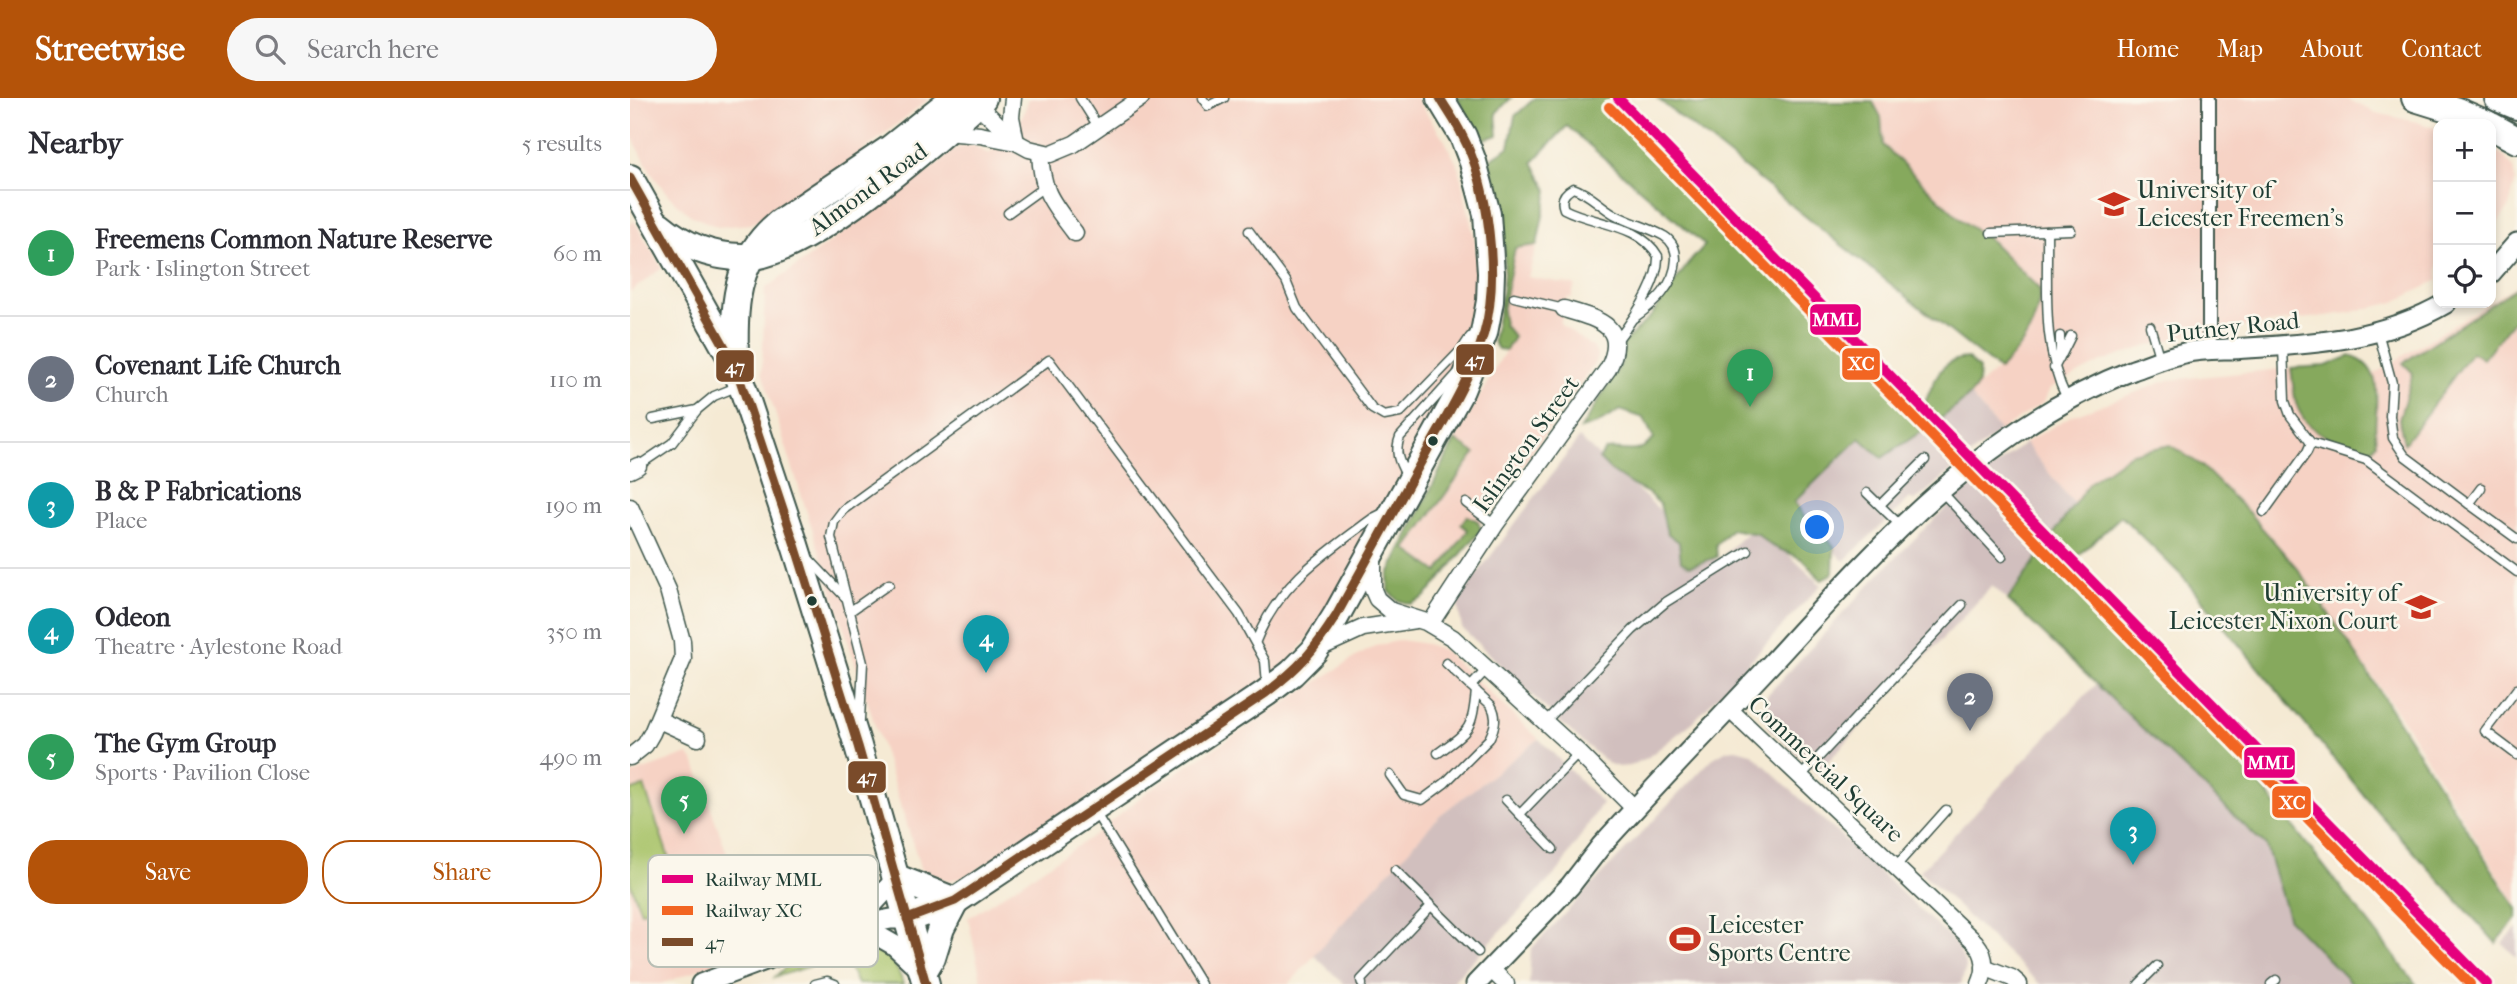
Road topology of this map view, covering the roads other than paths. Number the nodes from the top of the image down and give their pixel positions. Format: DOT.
graph roads {
  1 [pos="1013,98"];
  2 [pos="1080,98"];
  3 [pos="1141,98"];
  4 [pos="1202,98"];
  5 [pos="1224,98"];
  6 [pos="1440,98"];
  7 [pos="2209,98"];
  8 [pos="2415,98"];
  9 [pos="2498,98"];
  10 [pos="971,99"];
  11 [pos="2517,106"];
  12 [pos="2475,119"];
  13 [pos="1099,128"];
  14 [pos="2496,129"];
  15 [pos="944,132"];
  16 [pos="2517,140"];
  17 [pos="1016,142"];
  18 [pos="1040,153"];
  19 [pos="1044,187"];
  20 [pos="639,202"];
  21 [pos="1008,213"];
  22 [pos="2071,230"];
  23 [pos="1249,231"];
  24 [pos="2047,231"];
  25 [pos="1075,233"];
  26 [pos="1991,233"];
  27 [pos="2517,243"];
  28 [pos="749,257"];
  29 [pos="2517,263"];
  30 [pos="2496,268"];
  31 [pos="2496,272"];
  32 [pos="1502,299"];
  33 [pos="2436,308"];
  34 [pos="1564,309"];
  35 [pos="1633,318"];
  36 [pos="2150,326"];
  37 [pos="2378,332"];
  38 [pos="2060,336"];
  39 [pos="2071,336"];
  40 [pos="1616,342"];
  41 [pos="2283,346"];
  42 [pos="2209,350"];
  43 [pos="2060,357"];
  44 [pos="2160,360"];
  45 [pos="2054,368"];
  46 [pos="738,375"];
  47 [pos="2067,398"];
  48 [pos="697,410"];
  49 [pos="653,419"];
  50 [pos="2311,443"];
  51 [pos="1925,460"];
  52 [pos="634,468"];
  53 [pos="2481,488"];
  54 [pos="1940,490"];
  55 [pos="1867,492"];
  56 [pos="1466,503"];
  57 [pos="2469,504"];
  58 [pos="1880,505"];
  59 [pos="630,507"];
  60 [pos="1397,507"];
  61 [pos="2264,512"];
  62 [pos="1495,525"];
  63 [pos="1902,527"];
  64 [pos="2517,539"];
  65 [pos="795,545"];
  66 [pos="1373,550"];
  67 [pos="1748,551"];
  68 [pos="2001,557"];
  69 [pos="2517,572"];
  70 [pos="889,583"];
  71 [pos="845,597"];
  72 [pos="1962,605"];
  73 [pos="849,612"];
  74 [pos="1424,622"];
  75 [pos="1256,641"];
  76 [pos="1314,651"];
  77 [pos="1446,663"];
  78 [pos="1487,669"];
  79 [pos="1473,688"];
  80 [pos="2517,689"];
  81 [pos="1266,693"];
  82 [pos="1729,709"];
  83 [pos="659,720"];
  84 [pos="1545,722"];
  85 [pos="698,738"];
  86 [pos="858,746"];
  87 [pos="1438,753"];
  88 [pos="1579,753"];
  89 [pos="2517,755"];
  90 [pos="630,757"];
  91 [pos="1390,775"];
  92 [pos="1800,777"];
  93 [pos="1506,800"];
  94 [pos="1093,809"];
  95 [pos="1636,809"];
  96 [pos="1946,810"];
  97 [pos="1520,814"];
  98 [pos="1553,849"];
  99 [pos="1896,866"];
  100 [pos="1395,870"];
  101 [pos="897,878"];
  102 [pos="878,898"];
  103 [pos="955,901"];
  104 [pos="1430,907"];
  105 [pos="907,919"];
  106 [pos="878,921"];
  107 [pos="878,936"];
  108 [pos="937,941"];
  109 [pos="1478,952"];
  110 [pos="2157,966"];
  111 [pos="747,967"];
  112 [pos="1984,967"];
  113 [pos="1491,969"];
  114 [pos="924,978"];
  115 [pos="701,984"];
  116 [pos="815,984"];
  117 [pos="835,984"];
  118 [pos="1201,984"];
  119 [pos="1362,984"];
  120 [pos="1476,984"];
  121 [pos="1506,984"];
  122 [pos="1980,984"];
  123 [pos="2019,984"];
  124 [pos="2139,984"];
  1 -- 17 [label="street"];
  2 -- 13 [label="lane"];
  3 -- 13 [label="street"];
  4 -- 5 [label="lane"];
  6 -- 32 [label="main road"];
  7 -- 42 [label="street"];
  8 -- 12 [label="main road"];
  9 -- 11 [label="main road"];
  10 -- 15 [label="main road, Almond Road"];
  10 -- 17 [label="street"];
  10 -- 28 [label="main road, Almond Road"];
  13 -- 18 [label="street"];
  14 -- 16 [label="main road"];
  15 -- 17 [label="street"];
  15 -- 28 [label="main road, Almond Road"];
  17 -- 18 [label="street"];
  18 -- 19 [label="street"];
  19 -- 21 [label="lane"];
  19 -- 25 [label="street"];
  20 -- 28 [label="main road, Almond Road"];
  20 -- 46 [label="main road"];
  22 -- 24 [label="lane"];
  23 -- 32 [label="lane"];
  24 -- 26 [label="lane"];
  24 -- 45 [label="lane"];
  27 -- 30 [label="street"];
  28 -- 46 [label="main road, Almond Road"];
  29 -- 31 [label="street"];
  32 -- 34 [label="lane"];
  32 -- 60 [label="main road"];
  33 -- 37 [label="street, Putney Road"];
  34 -- 40 [label="street"];
  35 -- 35 [label="lane"];
  35 -- 40 [label="lane"];
  36 -- 44 [label="lane"];
  37 -- 41 [label="street, Putney Road"];
  37 -- 57 [label="lane"];
  38 -- 43 [label="lane"];
  39 -- 43 [label="lane"];
  40 -- 62 [label="street, Islington Street"];
  41 -- 42 [label="street, Putney Road"];
  41 -- 50 [label="lane"];
  42 -- 44 [label="street, Putney Road"];
  43 -- 45 [label="lane"];
  44 -- 47 [label="street, Putney Road"];
  45 -- 47 [label="lane"];
  46 -- 48 [label="lane"];
  46 -- 65 [label="main road"];
  47 -- 54 [label="street, Putney Road"];
  48 -- 49 [label="lane"];
  48 -- 52 [label="lane"];
  50 -- 61 [label="lane"];
  50 -- 69 [label="lane"];
  51 -- 58 [label="lane"];
  53 -- 57 [label="lane"];
  54 -- 63 [label="street, Putney Road"];
  54 -- 68 [label="lane"];
  55 -- 58 [label="lane"];
  56 -- 62 [label="lane"];
  57 -- 64 [label="lane"];
  58 -- 63 [label="lane"];
  59 -- 83 [label="street"];
  60 -- 66 [label="main road"];
  60 -- 75 [label="lane"];
  62 -- 74 [label="street, Islington Street"];
  63 -- 82 [label="street, Putney Road"];
  65 -- 71 [label="lane"];
  65 -- 86 [label="main road"];
  66 -- 74 [label="street"];
  66 -- 76 [label="main road"];
  67 -- 84 [label="lane"];
  70 -- 73 [label="lane"];
  71 -- 73 [label="lane"];
  71 -- 75 [label="lane"];
  72 -- 92 [label="lane"];
  73 -- 86 [label="lane"];
  74 -- 76 [label="street"];
  74 -- 78 [label="street"];
  75 -- 81 [label="lane"];
  76 -- 81 [label="main road"];
  77 -- 79 [label="lane"];
  78 -- 79 [label="lane"];
  78 -- 84 [label="street"];
  79 -- 87 [label="lane"];
  79 -- 91 [label="lane"];
  80 -- 89 [label="lane"];
  81 -- 94 [label="main road"];
  82 -- 92 [label="street, Commercial Square"];
  82 -- 95 [label="street, Commercial Square"];
  83 -- 85 [label="street"];
  83 -- 90 [label="street"];
  84 -- 88 [label="street"];
  86 -- 101 [label="main road"];
  88 -- 95 [label="street"];
  88 -- 97 [label="lane"];
  92 -- 99 [label="street, Commercial Square"];
  93 -- 97 [label="lane"];
  94 -- 103 [label="main road"];
  94 -- 118 [label="lane"];
  95 -- 113 [label="street, Commercial Square"];
  96 -- 99 [label="lane"];
  97 -- 98 [label="lane"];
  99 -- 112 [label="street, Commercial Square"];
  100 -- 104 [label="lane"];
  101 -- 102 [label="street"];
  101 -- 103 [label="main road"];
  101 -- 105 [label="main road"];
  103 -- 105 [label="main road"];
  103 -- 108 [label="main road"];
  104 -- 109 [label="lane"];
  104 -- 119 [label="lane"];
  105 -- 106 [label="street"];
  105 -- 108 [label="main road"];
  105 -- 114 [label="main road"];
  107 -- 114 [label="street"];
  108 -- 114 [label="main road"];
  110 -- 124 [label="lane"];
  111 -- 115 [label="street"];
  112 -- 122 [label="street"];
  112 -- 123 [label="street"];
  113 -- 120 [label="street, Commercial Square"];
  113 -- 121 [label="street"];
  116 -- 117 [label="lane"];
}
